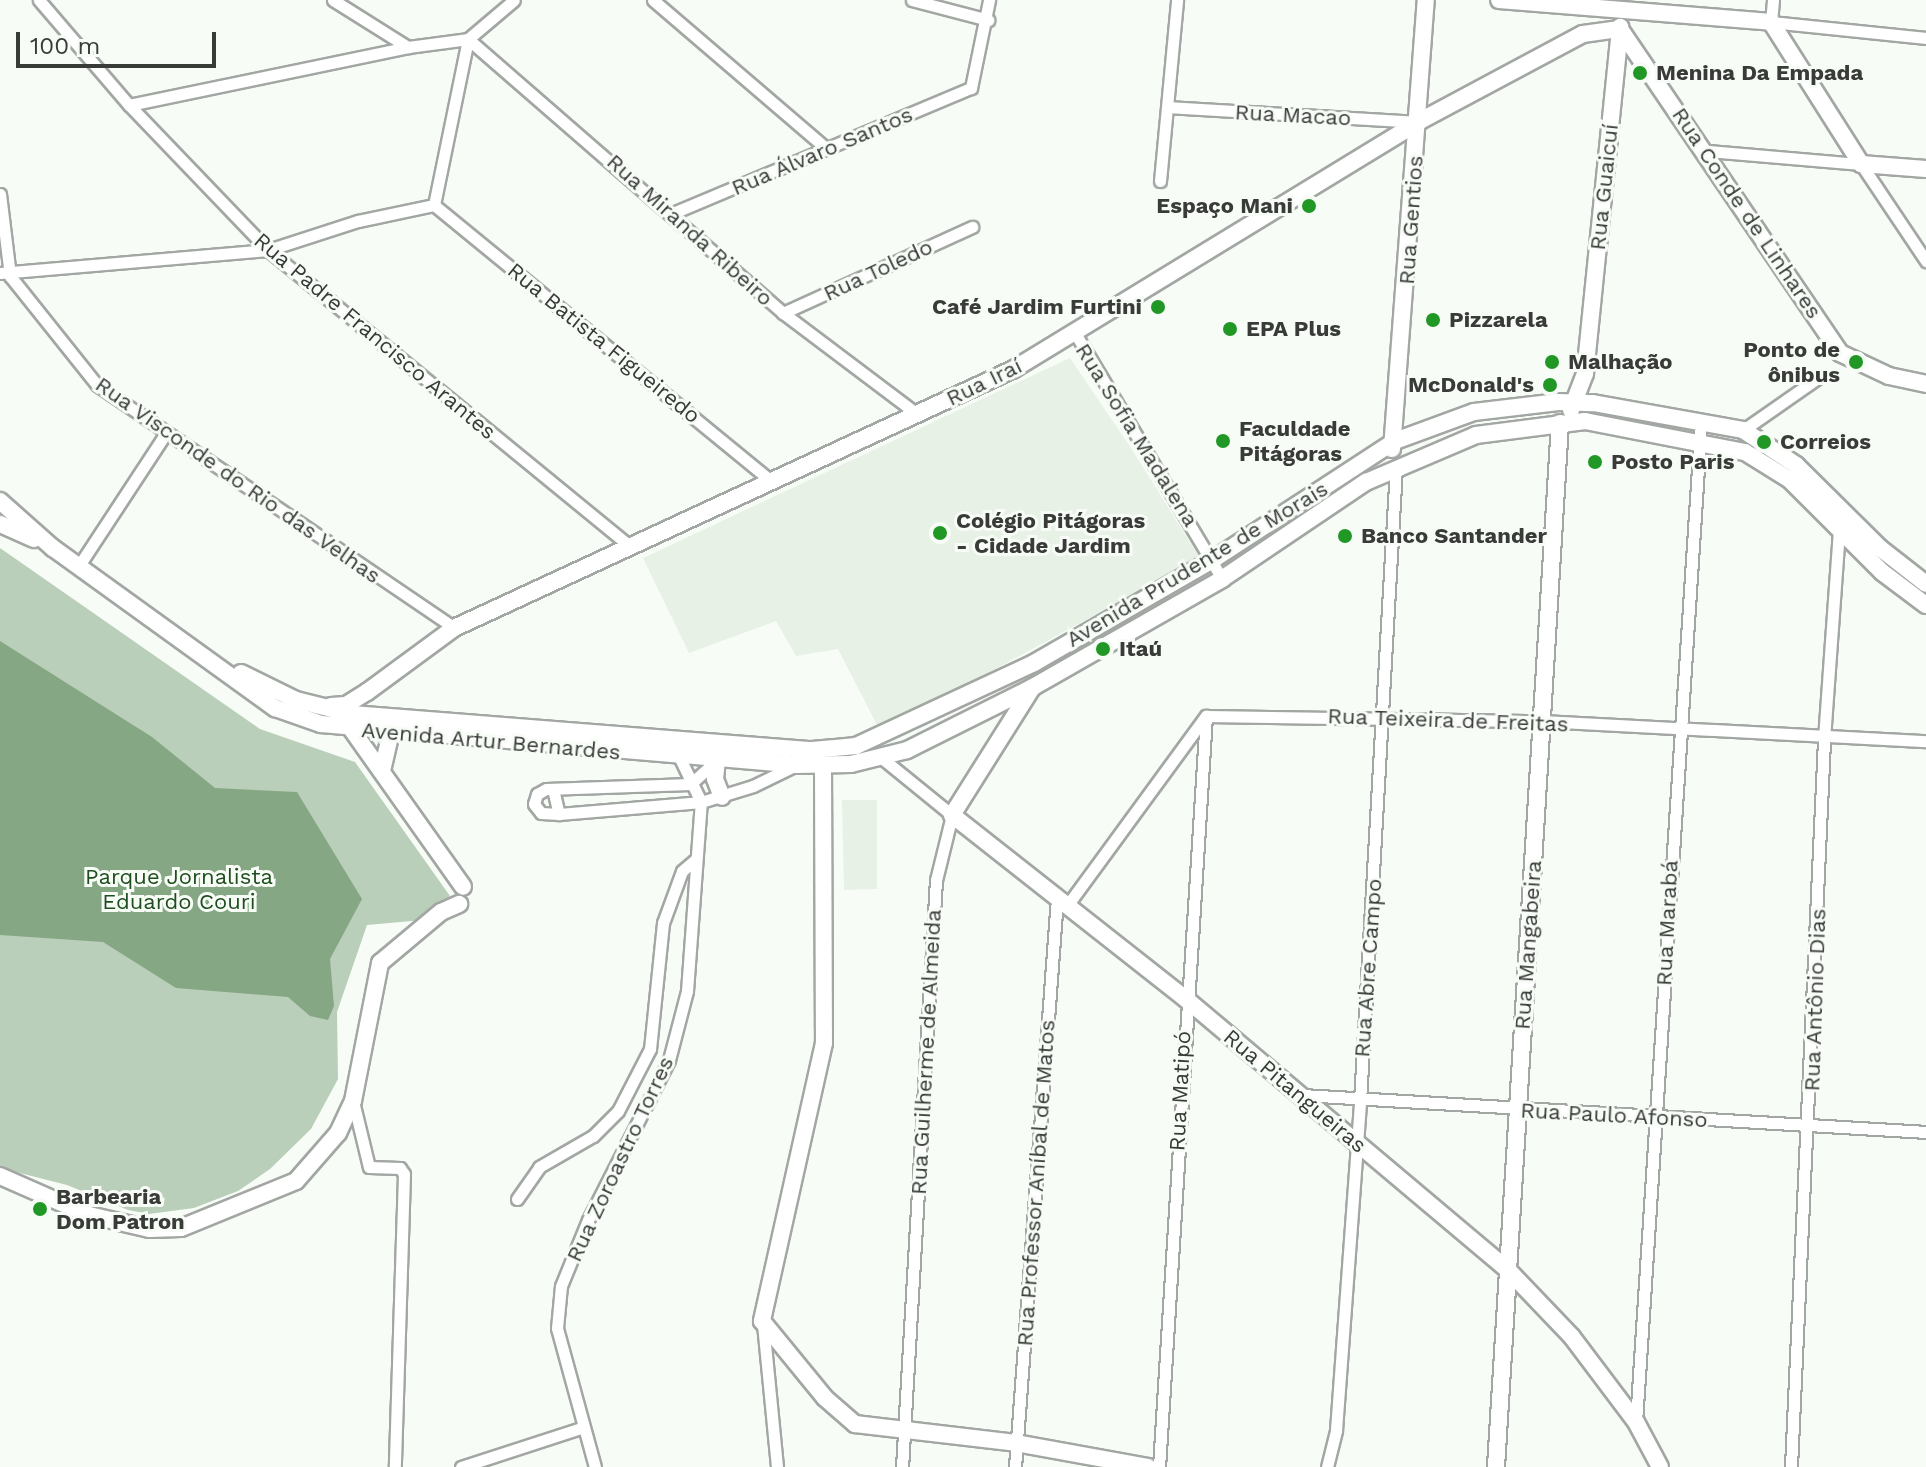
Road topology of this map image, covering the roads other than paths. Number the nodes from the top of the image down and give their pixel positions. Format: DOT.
graph roads {
  1 [pos="39,0"];
  2 [pos="333,0"];
  3 [pos="514,0"];
  4 [pos="653,0"];
  5 [pos="912,0"];
  6 [pos="989,0"];
  7 [pos="1177,0"];
  8 [pos="1426,0"];
  9 [pos="1499,0"];
  10 [pos="1773,0"];
  11 [pos="1622,5"];
  12 [pos="988,20"];
  13 [pos="1771,22"];
  14 [pos="1620,29"];
  15 [pos="1926,38"];
  16 [pos="468,39"];
  17 [pos="408,47"];
  18 [pos="1421,84"];
  19 [pos="129,105"];
  20 [pos="1168,107"];
  21 [pos="1447,107"];
  22 [pos="1418,122"];
  23 [pos="827,149"];
  24 [pos="1708,151"];
  25 [pos="1861,164"];
  26 [pos="1926,169"];
  27 [pos="1160,181"];
  28 [pos="0,194"];
  29 [pos="434,205"];
  30 [pos="673,213"];
  31 [pos="972,227"];
  32 [pos="268,250"];
  33 [pos="1926,261"];
  34 [pos="5,275"];
  35 [pos="783,313"];
  36 [pos="1075,333"];
  37 [pos="1816,379"];
  38 [pos="1926,384"];
  39 [pos="1586,403"];
  40 [pos="917,414"];
  41 [pos="1585,421"];
  42 [pos="1560,423"];
  43 [pos="1743,430"];
  44 [pos="1700,431"];
  45 [pos="166,433"];
  46 [pos="1395,441"];
  47 [pos="1396,467"];
  48 [pos="773,482"];
  49 [pos="1366,482"];
  50 [pos="0,501"];
  51 [pos="0,524"];
  52 [pos="1839,532"];
  53 [pos="631,547"];
  54 [pos="53,548"];
  55 [pos="1880,548"];
  56 [pos="1214,559"];
  57 [pos="78,567"];
  58 [pos="1222,579"];
  59 [pos="1926,584"];
  60 [pos="1926,605"];
  61 [pos="454,628"];
  62 [pos="1034,663"];
  63 [pos="1033,687"];
  64 [pos="367,692"];
  65 [pos="320,716"];
  66 [pos="380,716"];
  67 [pos="1206,716"];
  68 [pos="1384,717"];
  69 [pos="1542,721"];
  70 [pos="352,722"];
  71 [pos="1678,731"];
  72 [pos="391,733"];
  73 [pos="1824,739"];
  74 [pos="1926,741"];
  75 [pos="750,746"];
  76 [pos="679,756"];
  77 [pos="883,759"];
  78 [pos="717,760"];
  79 [pos="796,765"];
  80 [pos="823,765"];
  81 [pos="382,771"];
  82 [pos="690,784"];
  83 [pos="553,789"];
  84 [pos="722,797"];
  85 [pos="701,802"];
  86 [pos="559,814"];
  87 [pos="952,815"];
  88 [pos="695,860"];
  89 [pos="1061,902"];
  90 [pos="1186,999"];
  91 [pos="1302,1095"];
  92 [pos="353,1101"];
  93 [pos="1360,1101"];
  94 [pos="1518,1110"];
  95 [pos="1657,1117"];
  96 [pos="1811,1126"];
  97 [pos="1926,1132"];
  98 [pos="1355,1143"];
  99 [pos="0,1176"];
  100 [pos="517,1199"];
  101 [pos="1509,1271"];
  102 [pos="762,1321"];
  103 [pos="1636,1422"];
  104 [pos="584,1427"];
  105 [pos="905,1429"];
  106 [pos="1016,1443"];
  107 [pos="395,1467"];
  108 [pos="461,1467"];
  109 [pos="595,1467"];
  110 [pos="777,1467"];
  111 [pos="902,1467"];
  112 [pos="1015,1467"];
  113 [pos="1148,1467"];
  114 [pos="1159,1467"];
  115 [pos="1327,1467"];
  116 [pos="1496,1467"];
  117 [pos="1660,1467"];
  118 [pos="1791,1467"];
  1 -- 19 [label="street, Rua Padre Francisco Arantes"];
  2 -- 17 [label="street"];
  3 -- 16 [label="street"];
  4 -- 23 [label="street"];
  5 -- 12 [label="street"];
  6 -- 12 [label="street"];
  7 -- 20 [label="street"];
  8 -- 18 [label="street, Rua Gentios"];
  9 -- 11 [label="street"];
  10 -- 13 [label="street"];
  11 -- 13 [label="street"];
  11 -- 14 [label="street, Rua Guaicuí"];
  12 -- 23 [label="street, Rua Álvaro Santos"];
  13 -- 15 [label="street"];
  13 -- 25 [label="street"];
  14 -- 21 [label="street, Rua Iraí"];
  14 -- 24 [label="street, Rua Conde de Linhares"];
  14 -- 39 [label="street, Rua Guaicuí"];
  16 -- 17 [label="street"];
  16 -- 29 [label="street"];
  16 -- 30 [label="street, Rua Miranda Ribeiro"];
  17 -- 19 [label="street"];
  18 -- 21 [label="street"];
  18 -- 22 [label="street, Rua Gentios"];
  19 -- 32 [label="street, Rua Padre Francisco Arantes"];
  20 -- 22 [label="street, Rua Macao"];
  20 -- 27 [label="street"];
  21 -- 22 [label="street, Rua Iraí"];
  22 -- 36 [label="street, Rua Iraí"];
  22 -- 46 [label="street, Rua Gentios"];
  23 -- 30 [label="street, Rua Álvaro Santos"];
  24 -- 25 [label="street"];
  24 -- 38 [label="street, Rua Conde de Linhares"];
  25 -- 26 [label="street"];
  25 -- 33 [label="street"];
  28 -- 34 [label="street"];
  29 -- 32 [label="street"];
  29 -- 48 [label="street, Rua Batista Figueiredo"];
  30 -- 35 [label="street, Rua Miranda Ribeiro"];
  31 -- 35 [label="street, Rua Toledo"];
  32 -- 34 [label="street"];
  32 -- 53 [label="street, Rua Padre Francisco Arantes"];
  34 -- 45 [label="street, Rua Visconde do Rio das Velhas"];
  35 -- 40 [label="street, Rua Miranda Ribeiro"];
  36 -- 40 [label="street, Rua Iraí"];
  36 -- 56 [label="street, Rua Sofia Madalena"];
  37 -- 43 [label="street"];
  39 -- 41 [label="street, Rua Guaicuí"];
  39 -- 42 [label="street"];
  39 -- 44 [label="street, Avenida Prudente de Morais"];
  39 -- 46 [label="street, Avenida Prudente de Morais"];
  40 -- 48 [label="street, Rua Iraí"];
  41 -- 42 [label="street, Avenida Prudente de Morais"];
  41 -- 44 [label="street, Avenida Prudente de Morais"];
  42 -- 47 [label="street, Avenida Prudente de Morais"];
  42 -- 69 [label="street, Rua Mangabeira"];
  43 -- 44 [label="street, Avenida Prudente de Morais"];
  43 -- 55 [label="street, Avenida Prudente de Morais"];
  44 -- 52 [label="street, Avenida Prudente de Morais"];
  44 -- 71 [label="street, Rua Marabá"];
  45 -- 57 [label="street"];
  45 -- 61 [label="street, Rua Visconde do Rio das Velhas"];
  46 -- 49 [label="street"];
  46 -- 56 [label="street, Avenida Prudente de Morais"];
  47 -- 49 [label="street, Avenida Prudente de Morais"];
  47 -- 68 [label="street, Rua Abre Campo"];
  48 -- 53 [label="street, Rua Iraí"];
  49 -- 58 [label="street, Avenida Prudente de Morais"];
  50 -- 54 [label="street, Avenida Artur Bernardes"];
  51 -- 54 [label="street, Avenida Artur Bernardes"];
  52 -- 55 [label="street"];
  52 -- 60 [label="street, Avenida Prudente de Morais"];
  52 -- 73 [label="street, Rua Antônio Dias"];
  53 -- 61 [label="street, Rua Iraí"];
  54 -- 57 [label="street, Avenida Artur Bernardes"];
  55 -- 59 [label="street, Avenida Prudente de Morais"];
  56 -- 58 [label="street, Rua Sofia Madalena"];
  56 -- 62 [label="street, Avenida Prudente de Morais"];
  57 -- 65 [label="street, Avenida Artur Bernardes"];
  58 -- 63 [label="street, Avenida Prudente de Morais"];
  61 -- 64 [label="street, Rua Iraí"];
  62 -- 63 [label="street, Rua Guilherme de Almeida"];
  62 -- 75 [label="street, Avenida Prudente de Morais"];
  63 -- 77 [label="street, Avenida Prudente de Morais"];
  63 -- 87 [label="street, Rua Guilherme de Almeida"];
  64 -- 65 [label="street, Rua Iraí"];
  64 -- 66 [label="street"];
  64 -- 70 [label="street"];
  65 -- 70 [label="street, Avenida Artur Bernardes"];
  66 -- 70 [label="street, Avenida Artur Bernardes"];
  66 -- 75 [label="street, Avenida Artur Bernardes"];
  67 -- 68 [label="street, Rua Teixeira de Freitas"];
  67 -- 89 [label="street"];
  67 -- 90 [label="street, Rua Matipó"];
  68 -- 69 [label="street, Rua Teixeira de Freitas"];
  68 -- 93 [label="street, Rua Abre Campo"];
  69 -- 71 [label="street, Rua Teixeira de Freitas"];
  69 -- 94 [label="street, Rua Mangabeira"];
  70 -- 72 [label="street, Avenida Artur Bernardes"];
  70 -- 81 [label="street"];
  71 -- 73 [label="street, Rua Teixeira de Freitas"];
  71 -- 95 [label="street, Rua Marabá"];
  72 -- 76 [label="street, Avenida Artur Bernardes"];
  72 -- 81 [label="street"];
  73 -- 74 [label="street, Rua Teixeira de Freitas"];
  73 -- 96 [label="street, Rua Antônio Dias"];
  75 -- 78 [label="street"];
  76 -- 78 [label="street, Avenida Artur Bernardes"];
  76 -- 82 [label="street"];
  77 -- 80 [label="street, Avenida Prudente de Morais"];
  77 -- 87 [label="street, Rua Pitangueiras"];
  78 -- 79 [label="street, Avenida Artur Bernardes"];
  78 -- 82 [label="street"];
  78 -- 84 [label="street"];
  79 -- 80 [label="street, Avenida Prudente de Morais"];
  79 -- 84 [label="street, Avenida Prudente de Morais"];
  80 -- 102 [label="street"];
  81 -- 92 [label="street"];
  82 -- 83 [label="street"];
  82 -- 85 [label="street"];
  83 -- 86 [label="street"];
  83 -- 86 [label="street"];
  84 -- 85 [label="street, Avenida Prudente de Morais"];
  85 -- 86 [label="street, Avenida Prudente de Morais"];
  85 -- 88 [label="street, Rua Zoroastro Torres"];
  87 -- 89 [label="street, Rua Pitangueiras"];
  87 -- 105 [label="street, Rua Guilherme de Almeida"];
  88 -- 100 [label="street"];
  88 -- 104 [label="street, Rua Zoroastro Torres"];
  89 -- 90 [label="street, Rua Pitangueiras"];
  89 -- 106 [label="street, Rua Professor Aníbal de Matos"];
  90 -- 91 [label="street, Rua Pitangueiras"];
  90 -- 114 [label="street, Rua Matipó"];
  91 -- 93 [label="street, Rua Paulo Afonso"];
  91 -- 98 [label="street, Rua Pitangueiras"];
  92 -- 99 [label="street"];
  92 -- 107 [label="street"];
  93 -- 94 [label="street, Rua Paulo Afonso"];
  93 -- 98 [label="street, Rua Abre Campo"];
  94 -- 95 [label="street, Rua Paulo Afonso"];
  94 -- 101 [label="street, Rua Mangabeira"];
  95 -- 96 [label="street, Rua Paulo Afonso"];
  95 -- 103 [label="street, Rua Marabá"];
  96 -- 97 [label="street, Rua Paulo Afonso"];
  96 -- 118 [label="street, Rua Antônio Dias"];
  98 -- 101 [label="street, Rua Pitangueiras"];
  98 -- 115 [label="street, Rua Abre Campo"];
  101 -- 103 [label="street, Rua Pitangueiras"];
  101 -- 116 [label="street, Rua Mangabeira"];
  102 -- 105 [label="street"];
  102 -- 110 [label="street"];
  103 -- 117 [label="street, Rua Pitangueiras"];
  104 -- 108 [label="street"];
  104 -- 109 [label="street, Rua Zoroastro Torres"];
  105 -- 106 [label="street"];
  105 -- 111 [label="street, Rua Guilherme de Almeida"];
  106 -- 112 [label="street, Rua Professor Aníbal de Matos"];
  106 -- 113 [label="street"];
}
